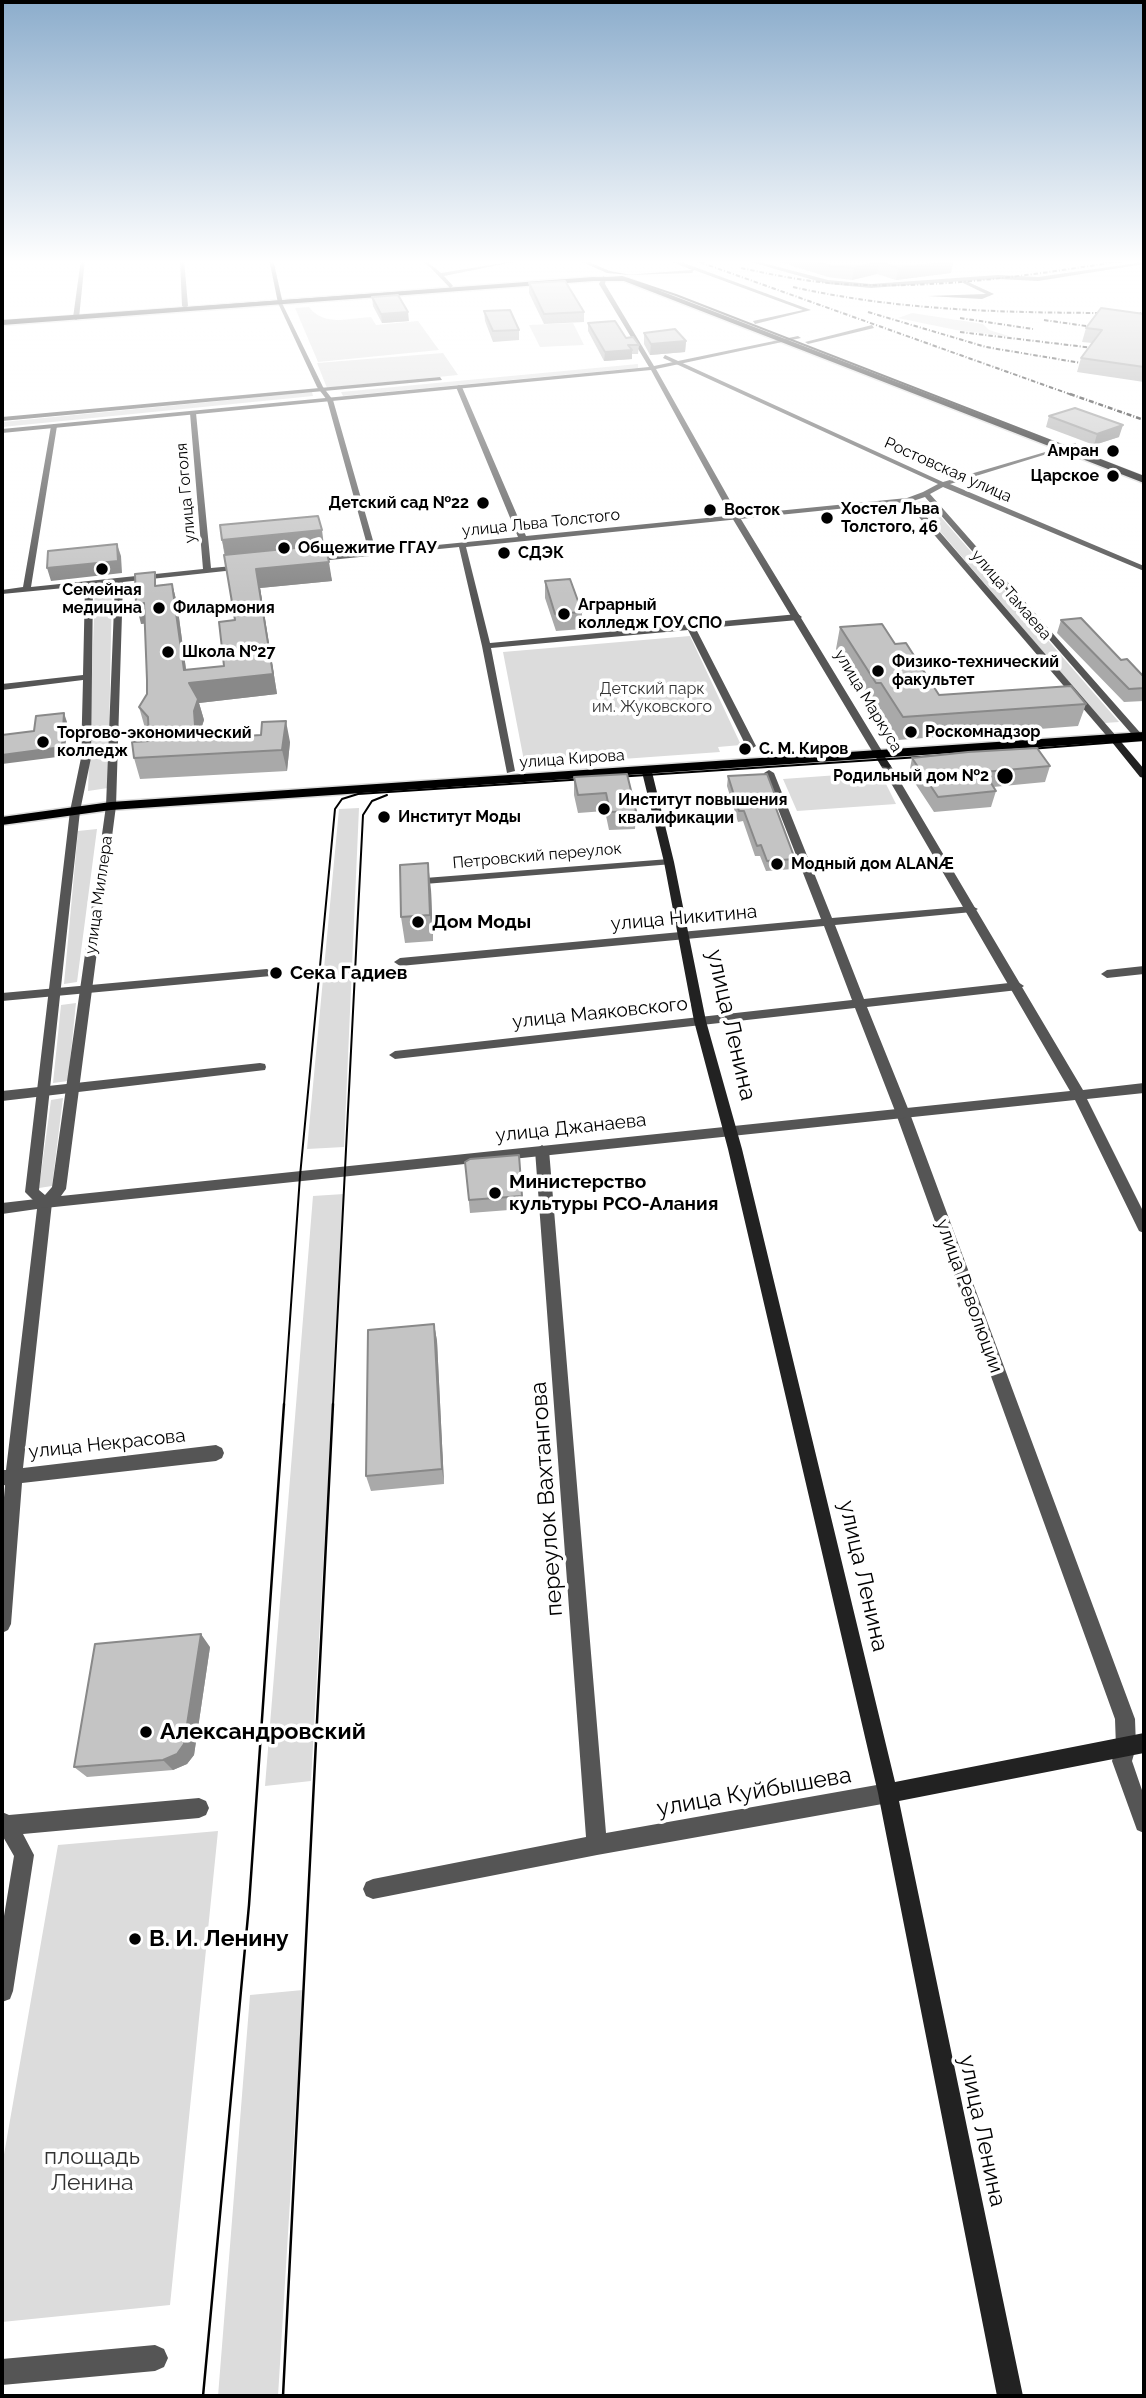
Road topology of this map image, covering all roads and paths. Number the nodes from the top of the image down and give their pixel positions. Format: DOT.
graph roads {
  1 [pos="314,371"];
  2 [pos="546,371"];
  3 [pos="592,371"];
  4 [pos="654,371"];
  5 [pos="695,371"];
  6 [pos="870,371"];
  7 [pos="883,371"];
  8 [pos="499,374"];
  9 [pos="445,379"];
  10 [pos="458,387"];
  11 [pos="323,390"];
  12 [pos="330,400"];
  13 [pos="192,413"];
  14 [pos="2,419"];
  15 [pos="54,426"];
  16 [pos="2,431"];
  17 [pos="1074,444"];
  18 [pos="1062,448"];
  19 [pos="1144,470"];
  20 [pos="1144,480"];
  21 [pos="943,484"];
  22 [pos="926,495"];
  23 [pos="908,500"];
  24 [pos="735,516"];
  25 [pos="523,539"];
  26 [pos="461,545"];
  27 [pos="373,554"];
  28 [pos="304,561"];
  29 [pos="248,566"];
  30 [pos="1144,569"];
  31 [pos="207,571"];
  32 [pos="119,580"];
  33 [pos="89,583"];
  34 [pos="27,589"];
  35 [pos="2,592"];
  36 [pos="798,617"];
  37 [pos="691,627"];
  38 [pos="486,646"];
  39 [pos="88,677"];
  40 [pos="2,687"];
  41 [pos="1143,741"];
  42 [pos="1119,744"];
  43 [pos="751,746"];
  44 [pos="883,761"];
  45 [pos="510,771"];
  46 [pos="769,773"];
  47 [pos="1144,775"];
  48 [pos="648,777"];
  49 [pos="110,811"];
  50 [pos="74,815"];
  51 [pos="2,821"];
  52 [pos="2,828"];
  53 [pos="669,862"];
  54 [pos="408,883"];
  55 [pos="972,909"];
  56 [pos="826,923"];
  57 [pos="684,936"];
  58 [pos="400,962"];
  59 [pos="1144,970"];
  60 [pos="267,973"];
  61 [pos="1107,974"];
  62 [pos="1018,986"];
  63 [pos="86,989"];
  64 [pos="55,991"];
  65 [pos="2,997"];
  66 [pos="859,1003"];
  67 [pos="700,1021"];
  68 [pos="395,1055"];
  69 [pos="260,1067"];
  70 [pos="74,1088"];
  71 [pos="1144,1088"];
  72 [pos="42,1091"];
  73 [pos="1078,1093"];
  74 [pos="2,1096"];
  75 [pos="902,1111"];
  76 [pos="730,1131"];
  77 [pos="542,1150"];
  78 [pos="45,1203"];
  79 [pos="2,1208"];
  80 [pos="1144,1227"];
  81 [pos="216,1453"];
  82 [pos="8,1477"];
  83 [pos="2,1625"];
  84 [pos="1135,1745"];
  85 [pos="888,1793"];
  86 [pos="199,1808"];
  87 [pos="5,1823"];
  88 [pos="1144,1823"];
  89 [pos="597,1845"];
  90 [pos="373,1889"];
  91 [pos="2,1991"];
  92 [pos="155,2358"];
  93 [pos="2,2372"];
  94 [pos="1010,2396"];
  1 -- 11 [label="street"];
  2 -- 8 [label="street"];
  3 -- 10 [label="street"];
  4 -- 24 [label="street, улица Маркуса"];
  5 -- 21 [label="street, Ростовская улица"];
  6 -- 18 [label="main road"];
  7 -- 17 [label="main road"];
  9 -- 11 [label="street"];
  10 -- 12 [label="street"];
  10 -- 25 [label="street"];
  11 -- 12 [label="street"];
  11 -- 14 [label="street"];
  12 -- 13 [label="street"];
  12 -- 27 [label="street"];
  13 -- 15 [label="street"];
  13 -- 31 [label="street, улица Гоголя"];
  15 -- 16 [label="street"];
  15 -- 34 [label="street"];
  17 -- 18 [label="street, улица Льва Толстого"];
  17 -- 19 [label="main road"];
  18 -- 20 [label="main road"];
  18 -- 21 [label="street, улица Льва Толстого"];
  21 -- 22 [label="street, улица Льва Толстого"];
  21 -- 30 [label="street, Ростовская улица"];
  22 -- 23 [label="street, улица Льва Толстого"];
  22 -- 41 [label="street, улица Тамаева"];
  23 -- 24 [label="street, улица Льва Толстого"];
  23 -- 42 [label="street, улица Тамаева"];
  24 -- 25 [label="street, улица Льва Толстого"];
  24 -- 36 [label="street, улица Маркуса"];
  25 -- 26 [label="street, улица Льва Толстого"];
  26 -- 27 [label="street, улица Льва Толстого"];
  26 -- 38 [label="street"];
  27 -- 28 [label="street, улица Льва Толстого"];
  29 -- 31 [label="street"];
  31 -- 32 [label="street"];
  32 -- 33 [label="street"];
  32 -- 49 [label="street, улица Миллера"];
  33 -- 34 [label="street"];
  33 -- 39 [label="street, улица Миллера"];
  34 -- 35 [label="street"];
  36 -- 37 [label="street"];
  36 -- 44 [label="street, улица Маркуса"];
  37 -- 38 [label="street"];
  37 -- 43 [label="street"];
  38 -- 45 [label="street"];
  39 -- 40 [label="street"];
  39 -- 50 [label="street, улица Миллера"];
  41 -- 42 [label="main road, улица Кирова"];
  42 -- 44 [label="main road, улица Кирова"];
  42 -- 47 [label="main road, улица Тамаева"];
  44 -- 46 [label="main road, улица Кирова"];
  44 -- 48 [label="main road, улица Кирова"];
  44 -- 55 [label="street, улица Маркуса"];
  46 -- 48 [label="main road, улица Кирова"];
  46 -- 56 [label="street, улица Революции"];
  48 -- 49 [label="main road, улица Кирова"];
  48 -- 53 [label="main road, улица Ленина"];
  49 -- 50 [label="main road, улица Кирова"];
  49 -- 63 [label="street, улица Миллера"];
  50 -- 51 [label="main road, улица Кирова"];
  50 -- 52 [label="main road, улица Кирова"];
  50 -- 64 [label="street, улица Миллера"];
  53 -- 54 [label="street, Петровский переулок"];
  53 -- 57 [label="main road, улица Ленина"];
  55 -- 56 [label="street, улица Никитина"];
  55 -- 62 [label="street, улица Маркуса"];
  56 -- 57 [label="street, улица Никитина"];
  56 -- 66 [label="street, улица Революции"];
  57 -- 58 [label="street, улица Никитина"];
  57 -- 67 [label="main road, улица Ленина"];
  59 -- 61 [label="street"];
  60 -- 63 [label="street"];
  62 -- 66 [label="street, улица Маяковского"];
  62 -- 73 [label="street, улица Маркуса"];
  63 -- 64 [label="street"];
  63 -- 70 [label="street, улица Миллера"];
  64 -- 65 [label="street"];
  64 -- 72 [label="street, улица Миллера"];
  66 -- 67 [label="street, улица Маяковского"];
  66 -- 75 [label="street, улица Революции"];
  67 -- 68 [label="street, улица Маяковского"];
  67 -- 76 [label="main road, улица Ленина"];
  69 -- 70 [label="street"];
  70 -- 72 [label="street"];
  70 -- 78 [label="street, улица Миллера"];
  71 -- 73 [label="street, улица Джанаева"];
  72 -- 74 [label="street"];
  72 -- 78 [label="street, улица Миллера"];
  73 -- 75 [label="street, улица Джанаева"];
  73 -- 80 [label="street, улица Маркуса"];
  75 -- 76 [label="street, улица Джанаева"];
  75 -- 84 [label="street, улица Революции"];
  76 -- 77 [label="street, улица Джанаева"];
  76 -- 85 [label="main road, улица Ленина"];
  77 -- 78 [label="street, улица Джанаева"];
  77 -- 89 [label="street, переулок Вахтангова"];
  78 -- 79 [label="street, улица Джанаева"];
  78 -- 82 [label="street, улица Миллера"];
  81 -- 82 [label="street, улица Некрасова"];
  82 -- 83 [label="street, улица Миллера"];
  84 -- 85 [label="main road, улица Куйбышева"];
  84 -- 88 [label="street, улица Революции"];
  85 -- 89 [label="street, улица Куйбышева"];
  85 -- 94 [label="main road, улица Ленина"];
  86 -- 87 [label="street"];
  87 -- 91 [label="street"];
  89 -- 90 [label="street, улица Куйбышева"];
  92 -- 93 [label="street"];
}
